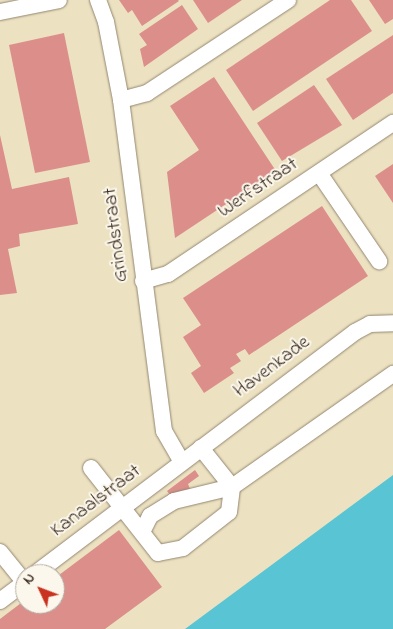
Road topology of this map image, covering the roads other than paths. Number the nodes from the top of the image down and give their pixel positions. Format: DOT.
graph roads {
  1 [pos="58,0"];
  2 [pos="98,0"];
  3 [pos="288,0"];
  4 [pos="0,12"];
  5 [pos="121,100"];
  6 [pos="393,123"];
  7 [pos="320,173"];
  8 [pos="379,261"];
  9 [pos="143,282"];
  10 [pos="393,323"];
  11 [pos="393,374"];
  12 [pos="201,448"];
  13 [pos="182,462"];
  14 [pos="91,468"];
  15 [pos="232,487"];
  16 [pos="122,508"];
  17 [pos="142,532"];
  18 [pos="0,552"];
  19 [pos="48,564"];
  20 [pos="15,566"];
  21 [pos="15,589"];
  22 [pos="0,601"];
  1 -- 4 [label="street"];
  2 -- 5 [label="street, Grindstraat"];
  3 -- 5 [label="street"];
  5 -- 9 [label="street, Grindstraat"];
  6 -- 7 [label="street, Werfstraat"];
  7 -- 8 [label="street"];
  7 -- 9 [label="street, Werfstraat"];
  9 -- 13 [label="street, Grindstraat"];
  10 -- 12 [label="street, Havenkade"];
  11 -- 15 [label="street"];
  12 -- 13 [label="street, Havenkade"];
  12 -- 15 [label="street"];
  13 -- 16 [label="street, Kanaalstraat"];
  14 -- 16 [label="street"];
  15 -- 17 [label="street"];
  15 -- 17 [label="street"];
  16 -- 17 [label="street"];
  16 -- 19 [label="street, Kanaalstraat"];
  18 -- 20 [label="street"];
  21 -- 22 [label="street, Kanaalstraat"];
}
